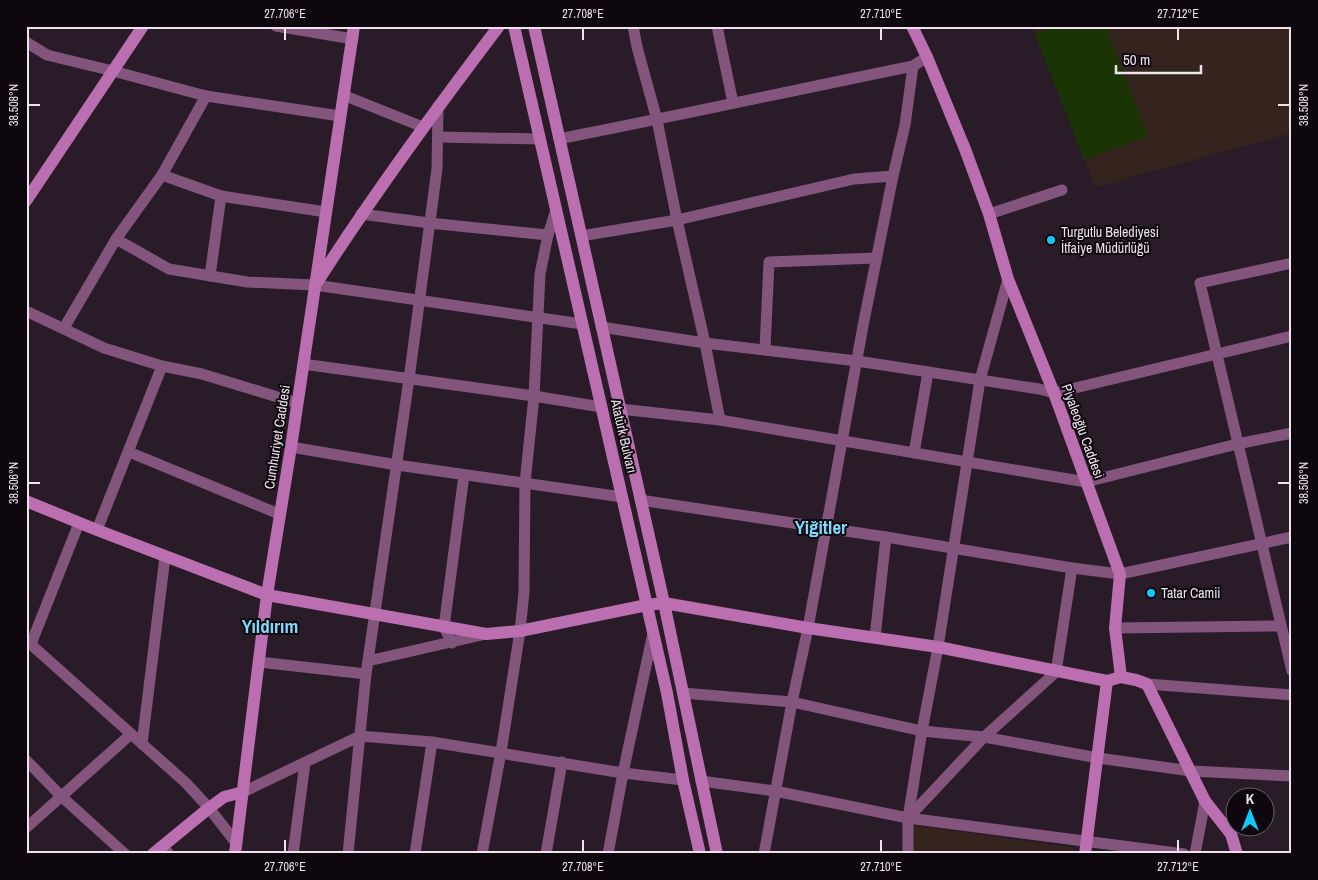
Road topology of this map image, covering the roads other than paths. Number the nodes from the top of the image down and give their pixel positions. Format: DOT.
graph roads {
  1 [pos="143,26"];
  2 [pos="276,26"];
  3 [pos="498,26"];
  4 [pos="514,26"];
  5 [pos="534,26"];
  6 [pos="633,26"];
  7 [pos="717,26"];
  8 [pos="912,26"];
  9 [pos="354,33"];
  10 [pos="26,42"];
  11 [pos="927,57"];
  12 [pos="913,66"];
  13 [pos="114,71"];
  14 [pos="344,95"];
  15 [pos="206,96"];
  16 [pos="732,102"];
  17 [pos="438,106"];
  18 [pos="340,116"];
  19 [pos="658,120"];
  20 [pos="423,127"];
  21 [pos="438,137"];
  22 [pos="559,138"];
  23 [pos="540,139"];
  24 [pos="162,175"];
  25 [pos="893,176"];
  26 [pos="30,188"];
  27 [pos="1062,190"];
  28 [pos="221,196"];
  29 [pos="26,201"];
  30 [pos="556,210"];
  31 [pos="326,212"];
  32 [pos="361,214"];
  33 [pos="988,214"];
  34 [pos="676,220"];
  35 [pos="429,223"];
  36 [pos="562,234"];
  37 [pos="548,235"];
  38 [pos="581,236"];
  39 [pos="116,239"];
  40 [pos="876,258"];
  41 [pos="1292,263"];
  42 [pos="210,276"];
  43 [pos="1008,279"];
  44 [pos="315,285"];
  45 [pos="418,300"];
  46 [pos="26,311"];
  47 [pos="537,316"];
  48 [pos="582,324"];
  49 [pos="601,327"];
  50 [pos="64,328"];
  51 [pos="1292,336"];
  52 [pos="705,342"];
  53 [pos="765,349"];
  54 [pos="1216,354"];
  55 [pos="857,361"];
  56 [pos="303,364"];
  57 [pos="162,366"];
  58 [pos="928,372"];
  59 [pos="409,379"];
  60 [pos="980,380"];
  61 [pos="1054,393"];
  62 [pos="534,396"];
  63 [pos="297,403"];
  64 [pos="601,407"];
  65 [pos="620,409"];
  66 [pos="720,420"];
  67 [pos="1292,433"];
  68 [pos="841,441"];
  69 [pos="1237,444"];
  70 [pos="291,447"];
  71 [pos="128,452"];
  72 [pos="914,453"];
  73 [pos="967,462"];
  74 [pos="397,465"];
  75 [pos="464,474"];
  76 [pos="1086,482"];
  77 [pos="525,483"];
  78 [pos="622,498"];
  79 [pos="26,500"];
  80 [pos="640,500"];
  81 [pos="280,514"];
  82 [pos="79,523"];
  83 [pos="826,529"];
  84 [pos="96,530"];
  85 [pos="886,537"];
  86 [pos="1292,537"];
  87 [pos="1262,544"];
  88 [pos="953,548"];
  89 [pos="165,556"];
  90 [pos="1072,568"];
  91 [pos="1120,574"];
  92 [pos="267,595"];
  93 [pos="664,603"];
  94 [pos="647,605"];
  95 [pos="374,615"];
  96 [pos="1280,626"];
  97 [pos="444,627"];
  98 [pos="808,628"];
  99 [pos="1115,628"];
  100 [pos="520,631"];
  101 [pos="653,632"];
  102 [pos="486,634"];
  103 [pos="875,637"];
  104 [pos="29,642"];
  105 [pos="452,643"];
  106 [pos="938,647"];
  107 [pos="259,662"];
  108 [pos="368,662"];
  109 [pos="1292,671"];
  110 [pos="1056,672"];
  111 [pos="366,674"];
  112 [pos="1121,677"];
  113 [pos="1107,681"];
  114 [pos="1147,684"];
  115 [pos="667,692"];
  116 [pos="683,692"];
  117 [pos="1292,696"];
  118 [pos="792,702"];
  119 [pos="922,731"];
  120 [pos="131,734"];
  121 [pos="360,736"];
  122 [pos="984,737"];
  123 [pos="432,742"];
  124 [pos="142,744"];
  125 [pos="501,752"];
  126 [pos="1098,758"];
  127 [pos="26,760"];
  128 [pos="562,762"];
  129 [pos="305,763"];
  130 [pos="1191,771"];
  131 [pos="623,773"];
  132 [pos="1292,776"];
  133 [pos="683,780"];
  134 [pos="701,781"];
  135 [pos="775,791"];
  136 [pos="242,792"];
  137 [pos="62,797"];
  138 [pos="1205,801"];
  139 [pos="209,808"];
  140 [pos="908,818"];
  141 [pos="26,828"];
  142 [pos="1088,840"];
  143 [pos="236,849"];
  144 [pos="161,851"];
  145 [pos="125,854"];
  146 [pos="293,854"];
  147 [pos="348,854"];
  148 [pos="415,854"];
  149 [pos="482,854"];
  150 [pos="546,854"];
  151 [pos="608,854"];
  152 [pos="700,854"];
  153 [pos="717,854"];
  154 [pos="764,854"];
  155 [pos="908,854"];
  156 [pos="1085,854"];
  157 [pos="1184,854"];
  158 [pos="1195,854"];
  159 [pos="1237,854"];
  1 -- 13 [label="street"];
  2 -- 9 [label="street"];
  3 -- 17 [label="street"];
  4 -- 23 [label="street, Atatürk Bulvarı"];
  5 -- 22 [label="street, Atatürk Bulvarı"];
  6 -- 19 [label="street"];
  7 -- 16 [label="street"];
  8 -- 11 [label="street, Piyaleoğlu Caddesi"];
  9 -- 14 [label="street, Cumhuriyet Caddesi"];
  10 -- 13 [label="street"];
  11 -- 12 [label="street"];
  11 -- 33 [label="street, Piyaleoğlu Caddesi"];
  12 -- 16 [label="street"];
  12 -- 25 [label="street"];
  13 -- 15 [label="street"];
  13 -- 26 [label="street"];
  14 -- 18 [label="street, Cumhuriyet Caddesi"];
  14 -- 20 [label="street"];
  15 -- 18 [label="street"];
  15 -- 24 [label="street"];
  16 -- 19 [label="street"];
  17 -- 20 [label="street"];
  17 -- 21 [label="street"];
  18 -- 31 [label="street, Cumhuriyet Caddesi"];
  19 -- 22 [label="street"];
  19 -- 34 [label="street"];
  20 -- 32 [label="street"];
  21 -- 23 [label="street"];
  21 -- 35 [label="street"];
  22 -- 23 [label="street"];
  22 -- 38 [label="street, Atatürk Bulvarı"];
  23 -- 30 [label="street, Atatürk Bulvarı"];
  24 -- 28 [label="street"];
  24 -- 39 [label="street"];
  25 -- 34 [label="street"];
  25 -- 40 [label="street"];
  26 -- 29 [label="street"];
  27 -- 33 [label="street"];
  28 -- 31 [label="street"];
  28 -- 42 [label="street"];
  30 -- 36 [label="street, Atatürk Bulvarı"];
  30 -- 37 [label="street"];
  31 -- 44 [label="street, Cumhuriyet Caddesi"];
  32 -- 35 [label="street"];
  32 -- 44 [label="street"];
  33 -- 43 [label="street, Piyaleoğlu Caddesi"];
  34 -- 38 [label="street"];
  34 -- 52 [label="street"];
  35 -- 37 [label="street"];
  35 -- 45 [label="street"];
  36 -- 38 [label="street"];
  36 -- 48 [label="street, Atatürk Bulvarı"];
  37 -- 47 [label="street"];
  38 -- 49 [label="street, Atatürk Bulvarı"];
  39 -- 42 [label="street"];
  39 -- 50 [label="street"];
  40 -- 53 [label="street"];
  40 -- 55 [label="street"];
  41 -- 54 [label="street"];
  42 -- 44 [label="street"];
  43 -- 60 [label="street"];
  43 -- 61 [label="street, Piyaleoğlu Caddesi"];
  44 -- 45 [label="street"];
  44 -- 56 [label="street, Cumhuriyet Caddesi"];
  45 -- 47 [label="street"];
  45 -- 59 [label="street"];
  46 -- 50 [label="street"];
  47 -- 48 [label="street"];
  47 -- 62 [label="street"];
  48 -- 49 [label="street"];
  48 -- 64 [label="street, Atatürk Bulvarı"];
  49 -- 52 [label="street"];
  49 -- 65 [label="street, Atatürk Bulvarı"];
  50 -- 57 [label="street"];
  51 -- 54 [label="street"];
  52 -- 53 [label="street"];
  52 -- 66 [label="street"];
  53 -- 55 [label="street"];
  54 -- 61 [label="street"];
  54 -- 69 [label="street"];
  55 -- 58 [label="street"];
  55 -- 68 [label="street"];
  56 -- 59 [label="street"];
  56 -- 63 [label="street, Cumhuriyet Caddesi"];
  57 -- 63 [label="street"];
  57 -- 71 [label="street"];
  58 -- 60 [label="street"];
  58 -- 72 [label="street"];
  59 -- 62 [label="street"];
  59 -- 74 [label="street"];
  60 -- 61 [label="street"];
  60 -- 73 [label="street"];
  61 -- 76 [label="street, Piyaleoğlu Caddesi"];
  62 -- 64 [label="street"];
  62 -- 77 [label="street"];
  63 -- 70 [label="street, Cumhuriyet Caddesi"];
  64 -- 65 [label="street"];
  64 -- 78 [label="street, Atatürk Bulvarı"];
  65 -- 66 [label="street"];
  65 -- 80 [label="street, Atatürk Bulvarı"];
  66 -- 68 [label="street"];
  67 -- 69 [label="street"];
  68 -- 72 [label="street"];
  68 -- 83 [label="street"];
  69 -- 76 [label="street"];
  69 -- 87 [label="street"];
  70 -- 74 [label="street"];
  70 -- 81 [label="street, Cumhuriyet Caddesi"];
  71 -- 81 [label="street"];
  71 -- 84 [label="street"];
  72 -- 73 [label="street"];
  73 -- 76 [label="street"];
  73 -- 88 [label="street"];
  74 -- 75 [label="street"];
  74 -- 95 [label="street"];
  75 -- 77 [label="street"];
  75 -- 97 [label="street"];
  76 -- 91 [label="street, Piyaleoğlu Caddesi"];
  77 -- 78 [label="street"];
  77 -- 100 [label="street"];
  78 -- 80 [label="street"];
  78 -- 94 [label="street, Atatürk Bulvarı"];
  79 -- 82 [label="street"];
  80 -- 83 [label="street"];
  80 -- 93 [label="street, Atatürk Bulvarı"];
  81 -- 92 [label="street, Cumhuriyet Caddesi"];
  82 -- 84 [label="street"];
  82 -- 104 [label="street"];
  83 -- 85 [label="street"];
  83 -- 98 [label="street"];
  84 -- 89 [label="street"];
  85 -- 88 [label="street"];
  85 -- 103 [label="street"];
  86 -- 87 [label="street"];
  87 -- 91 [label="street"];
  87 -- 96 [label="street"];
  88 -- 90 [label="street"];
  88 -- 106 [label="street"];
  89 -- 92 [label="street"];
  89 -- 124 [label="street"];
  90 -- 91 [label="street"];
  90 -- 110 [label="street"];
  91 -- 99 [label="street, Piyaleoğlu Caddesi"];
  92 -- 95 [label="street"];
  92 -- 107 [label="street, Cumhuriyet Caddesi"];
  93 -- 94 [label="street"];
  93 -- 98 [label="street"];
  93 -- 116 [label="street, Atatürk Bulvarı"];
  94 -- 100 [label="street"];
  94 -- 101 [label="street, Atatürk Bulvarı"];
  95 -- 97 [label="street"];
  95 -- 108 [label="street"];
  96 -- 99 [label="street"];
  96 -- 109 [label="street"];
  97 -- 102 [label="street"];
  97 -- 105 [label="street"];
  98 -- 103 [label="street"];
  98 -- 118 [label="street"];
  99 -- 112 [label="street, Piyaleoğlu Caddesi"];
  100 -- 102 [label="street"];
  100 -- 125 [label="street"];
  101 -- 115 [label="street, Atatürk Bulvarı"];
  101 -- 131 [label="street"];
  102 -- 105 [label="street"];
  103 -- 106 [label="street"];
  104 -- 120 [label="street"];
  105 -- 108 [label="street"];
  106 -- 110 [label="street"];
  106 -- 119 [label="street"];
  107 -- 111 [label="street"];
  107 -- 136 [label="street, Cumhuriyet Caddesi"];
  108 -- 111 [label="street"];
  110 -- 113 [label="street"];
  110 -- 122 [label="street"];
  111 -- 121 [label="street"];
  112 -- 113 [label="street"];
  112 -- 114 [label="street"];
  113 -- 126 [label="street"];
  114 -- 117 [label="street"];
  114 -- 130 [label="street"];
  115 -- 116 [label="street"];
  115 -- 133 [label="street, Atatürk Bulvarı"];
  116 -- 118 [label="street"];
  116 -- 134 [label="street, Atatürk Bulvarı"];
  118 -- 119 [label="street"];
  118 -- 135 [label="street"];
  119 -- 122 [label="street"];
  119 -- 140 [label="street"];
  120 -- 124 [label="street"];
  120 -- 137 [label="street"];
  121 -- 123 [label="street"];
  121 -- 129 [label="street"];
  121 -- 147 [label="street"];
  122 -- 126 [label="street"];
  122 -- 140 [label="street"];
  123 -- 125 [label="street"];
  123 -- 148 [label="street"];
  124 -- 139 [label="street"];
  125 -- 128 [label="street"];
  125 -- 149 [label="street"];
  126 -- 130 [label="street"];
  126 -- 142 [label="street"];
  127 -- 137 [label="street"];
  128 -- 131 [label="street"];
  128 -- 150 [label="street"];
  129 -- 136 [label="street"];
  129 -- 146 [label="street"];
  130 -- 132 [label="street"];
  130 -- 138 [label="street"];
  131 -- 133 [label="street"];
  131 -- 151 [label="street"];
  133 -- 134 [label="street"];
  133 -- 152 [label="street, Atatürk Bulvarı"];
  134 -- 135 [label="street"];
  134 -- 153 [label="street, Atatürk Bulvarı"];
  135 -- 140 [label="street"];
  135 -- 154 [label="street"];
  136 -- 139 [label="street"];
  136 -- 143 [label="street, Cumhuriyet Caddesi"];
  137 -- 141 [label="street"];
  137 -- 145 [label="street"];
  138 -- 158 [label="street"];
  138 -- 159 [label="street"];
  139 -- 143 [label="street"];
  139 -- 144 [label="street"];
  140 -- 142 [label="street"];
  140 -- 155 [label="street"];
  142 -- 156 [label="street"];
  142 -- 157 [label="street"];
}
